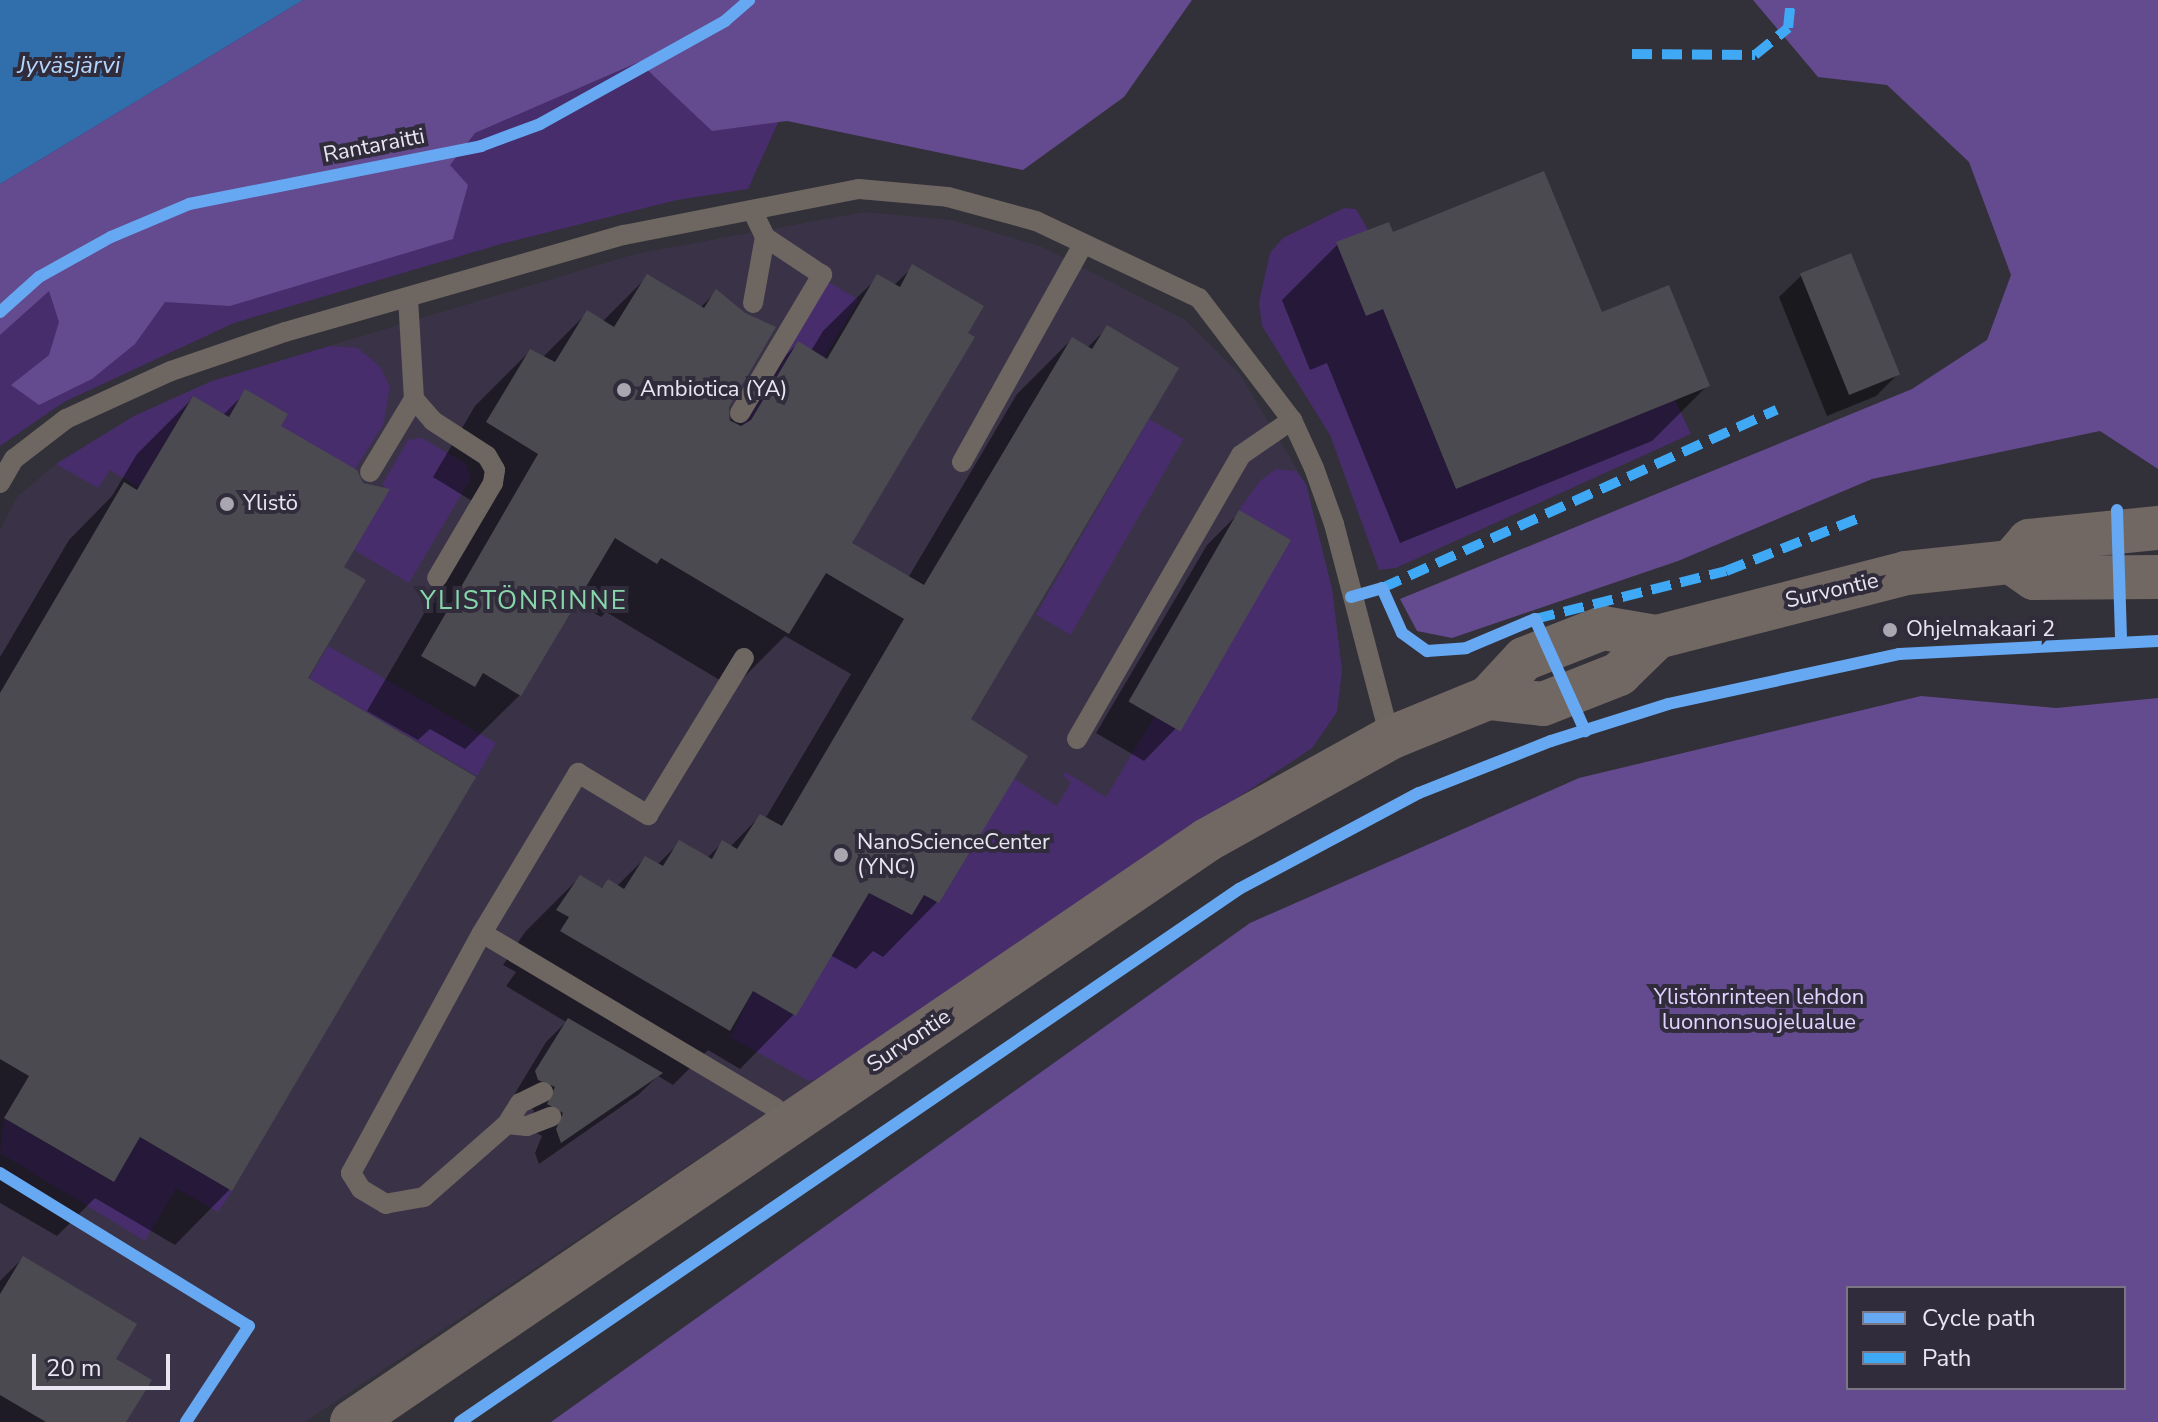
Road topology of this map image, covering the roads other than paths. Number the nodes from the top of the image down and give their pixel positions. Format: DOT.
graph roads {
  1 [pos="752,210"];
  2 [pos="765,237"];
  3 [pos="1082,246"];
  4 [pos="408,298"];
  5 [pos="753,303"];
  6 [pos="414,399"];
  7 [pos="740,413"];
  8 [pos="1292,420"];
  9 [pos="962,462"];
  10 [pos="370,472"];
  11 [pos="0,483"];
  12 [pos="2158,528"];
  13 [pos="2011,562"];
  14 [pos="2158,577"];
  15 [pos="437,578"];
  16 [pos="744,658"];
  17 [pos="1390,738"];
  18 [pos="1077,739"];
  19 [pos="482,933"];
  20 [pos="543,1092"];
  21 [pos="551,1117"];
  22 [pos="507,1124"];
  23 [pos="786,1124"];
  24 [pos="352,1422"];
  1 -- 2 [label="lane"];
  1 -- 3 [label="lane"];
  1 -- 4 [label="lane"];
  2 -- 5 [label="lane"];
  2 -- 7 [label="lane"];
  3 -- 8 [label="lane"];
  3 -- 9 [label="lane"];
  4 -- 6 [label="lane"];
  4 -- 11 [label="lane"];
  6 -- 10 [label="lane"];
  6 -- 15 [label="lane"];
  8 -- 17 [label="lane"];
  8 -- 18 [label="lane"];
  12 -- 13 [label="main road"];
  13 -- 14 [label="main road"];
  13 -- 17 [label="main road, Survontie"];
  16 -- 19 [label="lane"];
  17 -- 23 [label="main road, Survontie"];
  19 -- 22 [label="lane"];
  19 -- 23 [label="lane"];
  20 -- 22 [label="lane"];
  21 -- 22 [label="lane"];
  23 -- 24 [label="main road, Survontie"];
}
